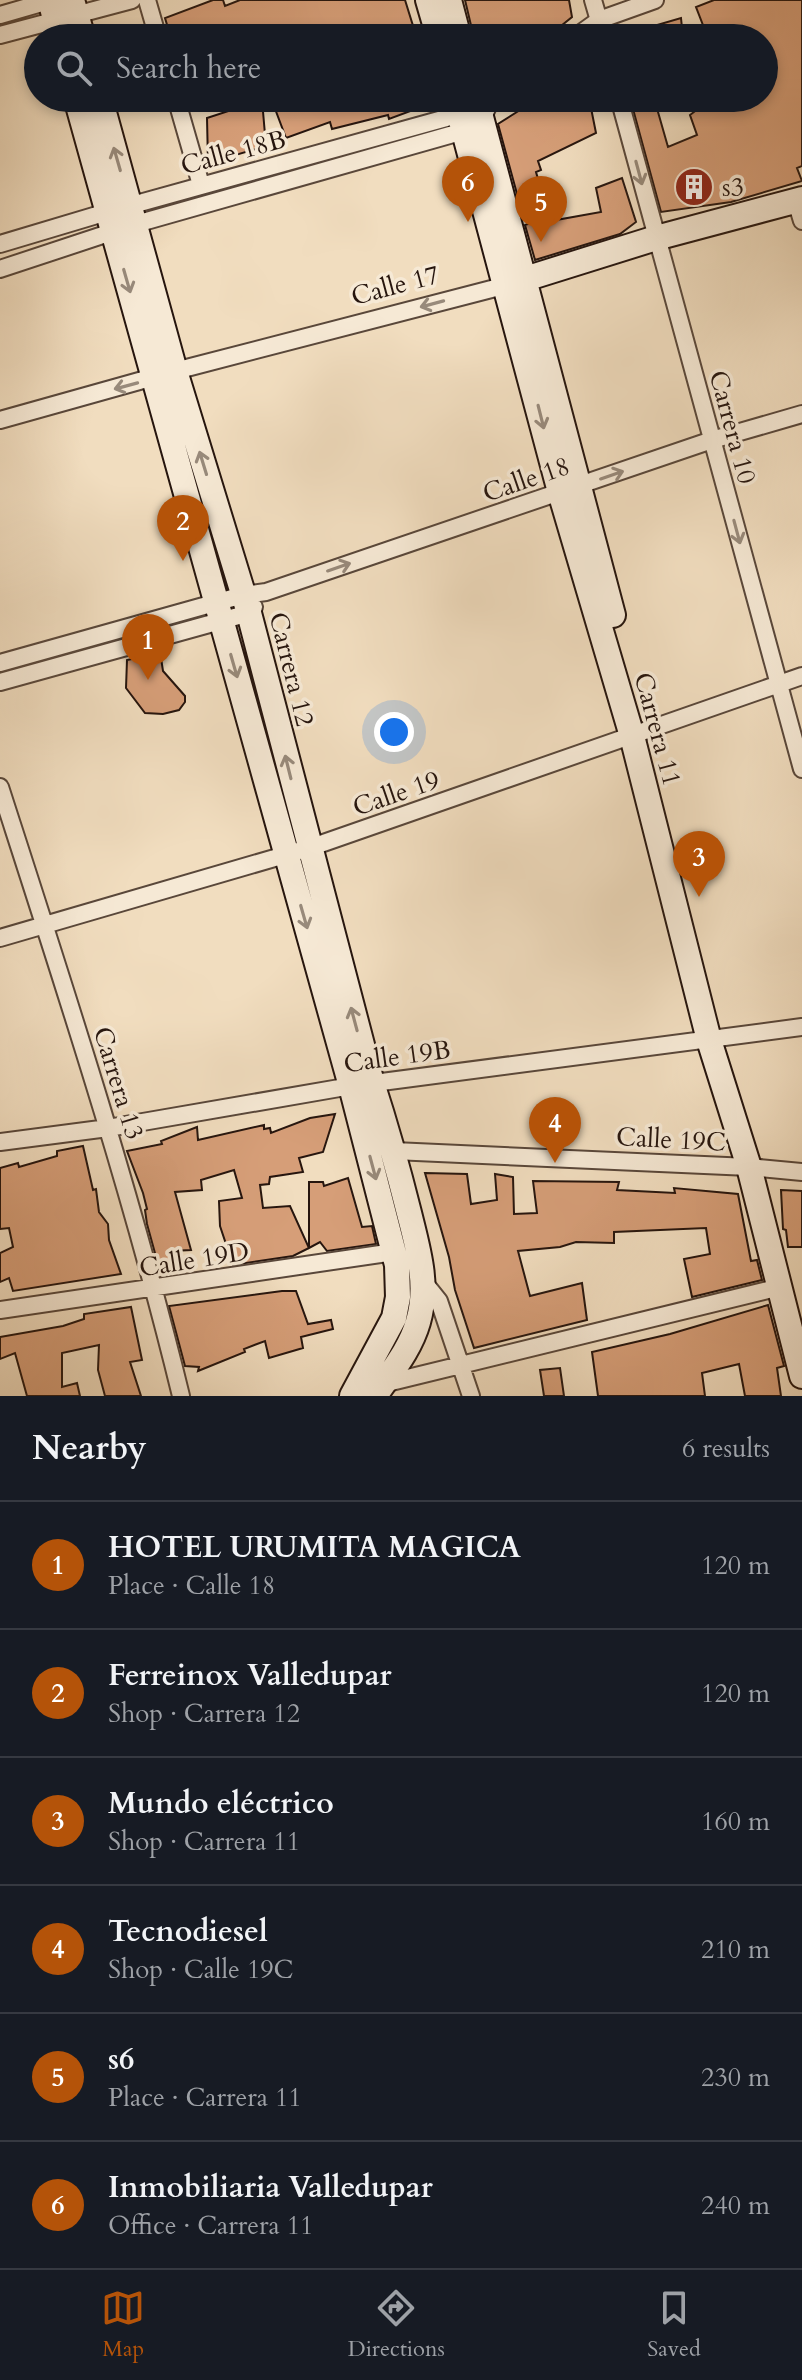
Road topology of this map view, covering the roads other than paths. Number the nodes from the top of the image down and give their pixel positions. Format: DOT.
graph roads {
  1 [pos="132,0"];
  2 [pos="147,0"];
  3 [pos="428,0"];
  4 [pos="449,0"];
  5 [pos="593,0"];
  6 [pos="655,0"];
  7 [pos="59,10"];
  8 [pos="0,15"];
  9 [pos="599,20"];
  10 [pos="26,24"];
  11 [pos="154,24"];
  12 [pos="435,24"];
  13 [pos="455,24"];
  14 [pos="593,24"];
  15 [pos="600,24"];
  16 [pos="24,25"];
  17 [pos="0,35"];
  18 [pos="81,112"];
  19 [pos="103,112"];
  20 [pos="180,112"];
  21 [pos="460,112"];
  22 [pos="461,112"];
  23 [pos="475,112"];
  24 [pos="623,112"];
  25 [pos="201,185"];
  26 [pos="800,207"];
  27 [pos="122,218"];
  28 [pos="656,238"];
  29 [pos="0,244"];
  30 [pos="0,269"];
  31 [pos="515,282"];
  32 [pos="165,374"];
  33 [pos="802,414"];
  34 [pos="0,420"];
  35 [pos="712,440"];
  36 [pos="569,490"];
  37 [pos="253,600"];
  38 [pos="218,612"];
  39 [pos="0,663"];
  40 [pos="802,676"];
  41 [pos="0,682"];
  42 [pos="779,685"];
  43 [pos="639,734"];
  44 [pos="802,769"];
  45 [pos="0,787"];
  46 [pos="298,852"];
  47 [pos="44,925"];
  48 [pos="0,938"];
  49 [pos="802,1027"];
  50 [pos="716,1038"];
  51 [pos="362,1084"];
  52 [pos="108,1128"];
  53 [pos="0,1142"];
  54 [pos="394,1151"];
  55 [pos="754,1168"];
  56 [pos="802,1172"];
  57 [pos="394,1252"];
  58 [pos="423,1281"];
  59 [pos="780,1287"];
  60 [pos="155,1289"];
  61 [pos="0,1310"];
  62 [pos="802,1329"];
  63 [pos="463,1366"];
  64 [pos="802,1376"];
  65 [pos="379,1390"];
  66 [pos="181,1396"];
  67 [pos="352,1396"];
  68 [pos="471,1396"];
  1 -- 7 [label="street"];
  2 -- 11 [label="street"];
  3 -- 12 [label="street"];
  4 -- 13 [label="street"];
  5 -- 9 [label="street"];
  6 -- 9 [label="street"];
  7 -- 8 [label="street"];
  7 -- 10 [label="street"];
  9 -- 14 [label="street"];
  9 -- 15 [label="street"];
  16 -- 17 [label="street"];
  18 -- 27 [label="street, Carrera 12"];
  27 -- 19 [label="street, Carrera 12, one-way"];
  20 -- 25 [label="street"];
  21 -- 25 [label="street, Calle 18B"];
  22 -- 27 [label="street, Calle 18B"];
  23 -- 31 [label="street, Carrera 11"];
  24 -- 28 [label="street, Carrera 10, one-way"];
  25 -- 27 [label="street, Calle 18B"];
  26 -- 28 [label="street, Calle 17"];
  27 -- 29 [label="street, Calle 18B"];
  27 -- 30 [label="street, Calle 18B"];
  27 -- 32 [label="street, Carrera 12"];
  28 -- 31 [label="street, Calle 17"];
  28 -- 35 [label="street, Carrera 10"];
  31 -- 32 [label="street, Calle 17, one-way"];
  31 -- 36 [label="street, Carrera 11"];
  32 -- 34 [label="street, Calle 17, one-way"];
  37 -- 32 [label="street, Carrera 12, one-way"];
  32 -- 38 [label="street, Carrera 12"];
  33 -- 35 [label="street, Calle 18"];
  36 -- 35 [label="street, Calle 18, one-way"];
  35 -- 42 [label="street, Carrera 10, one-way"];
  37 -- 36 [label="street, Calle 18, one-way"];
  36 -- 43 [label="street, Carrera 11"];
  37 -- 38 [label="street, Calle 18"];
  46 -- 37 [label="street, Carrera 12, one-way"];
  38 -- 39 [label="street, Calle 18"];
  38 -- 41 [label="street, Calle 18"];
  38 -- 46 [label="street, Carrera 12, one-way"];
  40 -- 42 [label="street, Calle 19"];
  42 -- 43 [label="street, Calle 19"];
  42 -- 44 [label="street, Carrera 10"];
  43 -- 46 [label="street, Calle 19"];
  43 -- 50 [label="street, Carrera 11"];
  45 -- 47 [label="street, Carrera 13"];
  46 -- 47 [label="street, Calle 19"];
  46 -- 51 [label="street, Carrera 12"];
  47 -- 48 [label="street, Calle 19"];
  47 -- 52 [label="street, Carrera 13"];
  49 -- 50 [label="street, Calle 19B"];
  50 -- 51 [label="street, Calle 19B"];
  50 -- 55 [label="street, Carrera 11"];
  51 -- 52 [label="street, Calle 19B"];
  51 -- 54 [label="street, Carrera 12"];
  51 -- 57 [label="street, Carrera 12, one-way"];
  52 -- 53 [label="street, Calle 19B"];
  52 -- 60 [label="street, Carrera 13"];
  54 -- 55 [label="street, Calle 19C"];
  54 -- 58 [label="street, Carrera 12"];
  55 -- 56 [label="street, Calle 19C"];
  55 -- 59 [label="street, Carrera 11"];
  55 -- 62 [label="street, Carrera 11"];
  57 -- 60 [label="street, Calle 19D"];
  57 -- 67 [label="street, Carrera 12"];
  58 -- 63 [label="street"];
  58 -- 65 [label="street, Carrera 12"];
  59 -- 63 [label="street"];
  59 -- 64 [label="street, Carrera 11"];
  60 -- 61 [label="street, Calle 19D"];
  60 -- 66 [label="street, Carrera 13"];
  63 -- 65 [label="street"];
  63 -- 68 [label="street"];
}
